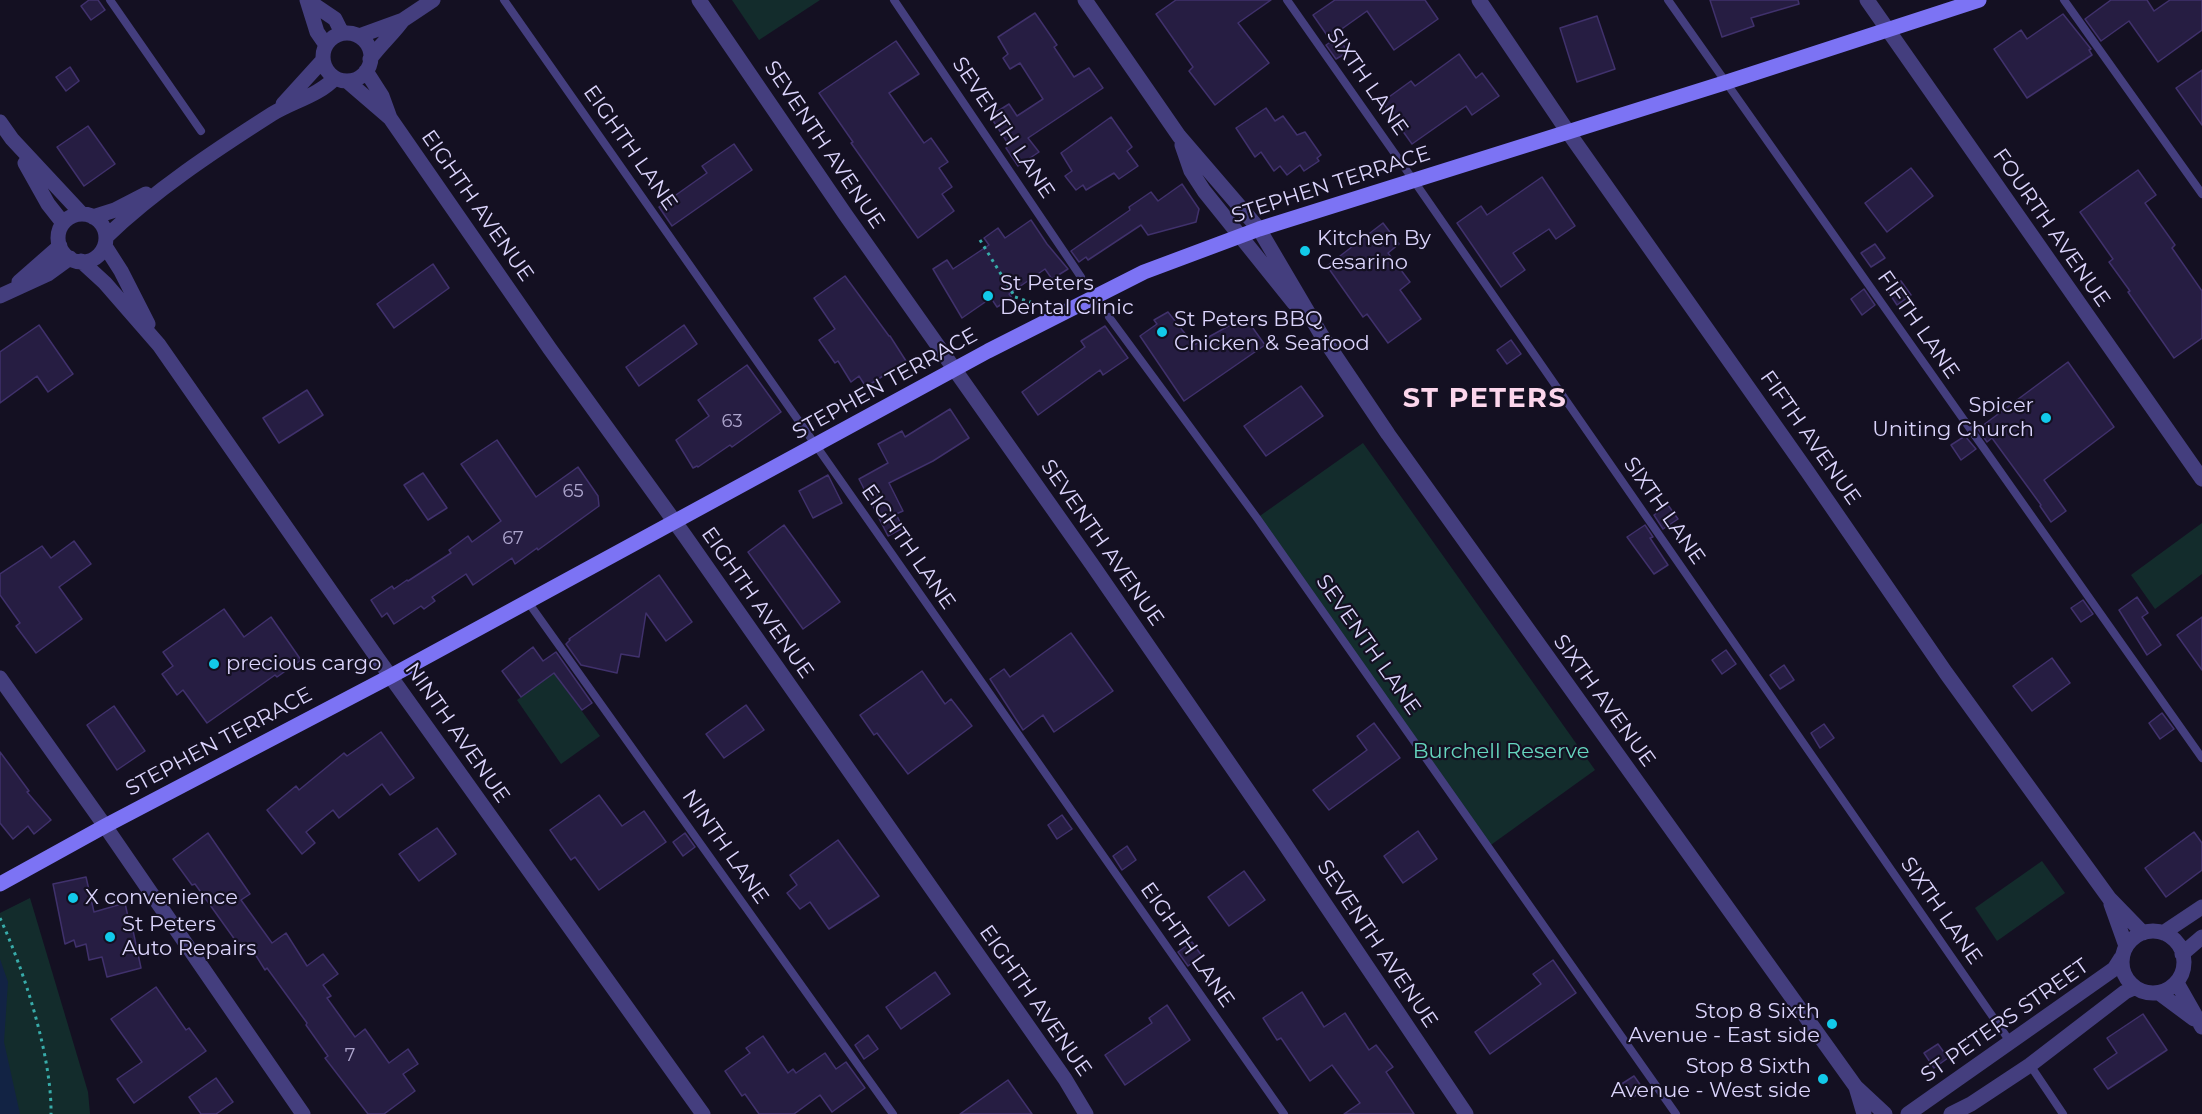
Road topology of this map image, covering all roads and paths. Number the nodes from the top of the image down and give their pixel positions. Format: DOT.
graph roads {
  1 [pos="110,0"];
  2 [pos="307,0"];
  3 [pos="433,0"];
  4 [pos="504,0"];
  5 [pos="699,0"];
  6 [pos="894,0"];
  7 [pos="1084,0"];
  8 [pos="1287,0"];
  9 [pos="1479,0"];
  10 [pos="1668,0"];
  11 [pos="1867,0"];
  12 [pos="1979,0"];
  13 [pos="2064,0"];
  14 [pos="403,20"];
  15 [pos="1886,29"];
  16 [pos="342,33"];
  17 [pos="359,36"];
  18 [pos="324,52"];
  19 [pos="368,65"];
  20 [pos="341,79"];
  21 [pos="1724,83"];
  22 [pos="277,111"];
  23 [pos="390,118"];
  24 [pos="0,122"];
  25 [pos="201,131"];
  26 [pos="1568,132"];
  27 [pos="1179,136"];
  28 [pos="12,139"];
  29 [pos="178,178"];
  30 [pos="1414,181"];
  31 [pos="2202,194"];
  32 [pos="87,215"];
  33 [pos="63,223"];
  34 [pos="1259,229"];
  35 [pos="1239,236"];
  36 [pos="980,240"];
  37 [pos="105,241"];
  38 [pos="60,246"];
  39 [pos="75,260"];
  40 [pos="1081,277"];
  41 [pos="0,297"];
  42 [pos="1015,297"];
  43 [pos="1033,303"];
  44 [pos="1015,312"];
  45 [pos="1109,317"];
  46 [pos="1322,336"];
  47 [pos="159,345"];
  48 [pos="955,370"];
  49 [pos="816,446"];
  50 [pos="2202,479"];
  51 [pos="675,522"];
  52 [pos="528,602"];
  53 [pos="391,676"];
  54 [pos="0,678"];
  55 [pos="2202,758"];
  56 [pos="105,826"];
  57 [pos="0,884"];
  58 [pos="2109,898"];
  59 [pos="2202,907"];
  60 [pos="0,918"];
  61 [pos="2143,933"];
  62 [pos="2163,933"];
  63 [pos="2202,937"];
  64 [pos="2123,952"];
  65 [pos="2182,954"];
  66 [pos="2177,983"];
  67 [pos="2134,988"];
  68 [pos="2159,993"];
  69 [pos="2200,1025"];
  70 [pos="2011,1043"];
  71 [pos="2030,1065"];
  72 [pos="1856,1087"];
  73 [pos="51,1114"];
  74 [pos="303,1114"];
  75 [pos="703,1114"];
  76 [pos="893,1114"];
  77 [pos="1086,1114"];
  78 [pos="1284,1114"];
  79 [pos="1466,1114"];
  80 [pos="1676,1114"];
  81 [pos="1864,1114"];
  82 [pos="1885,1114"];
  83 [pos="1908,1114"];
  84 [pos="1951,1114"];
  85 [pos="2063,1114"];
  1 -- 25 [label="lane"];
  2 -- 16 [label="street"];
  2 -- 18 [label="street"];
  3 -- 14 [label="street"];
  4 -- 49 [label="lane, EIGHTH LANE"];
  5 -- 48 [label="street, SEVENTH AVENUE"];
  6 -- 40 [label="lane, SEVENTH LANE"];
  7 -- 27 [label="street, SIXTH AVENUE"];
  8 -- 30 [label="lane, SIXTH LANE"];
  9 -- 26 [label="street, FIFTH AVENUE"];
  10 -- 21 [label="lane, FIFTH LANE"];
  11 -- 15 [label="street, FOURTH AVENUE"];
  12 -- 15 [label="main road, STEPHEN TERRACE"];
  13 -- 31 [label="lane"];
  14 -- 17 [label="street"];
  14 -- 19 [label="street"];
  15 -- 21 [label="main road, STEPHEN TERRACE"];
  15 -- 50 [label="street, FOURTH AVENUE"];
  16 -- 17 [label="street"];
  16 -- 18 [label="street"];
  17 -- 19 [label="street"];
  18 -- 20 [label="street"];
  18 -- 22 [label="street"];
  19 -- 20 [label="street"];
  19 -- 23 [label="street, EIGHTH AVENUE"];
  20 -- 22 [label="street"];
  20 -- 23 [label="street, EIGHTH AVENUE"];
  21 -- 26 [label="main road, STEPHEN TERRACE"];
  21 -- 55 [label="lane, FIFTH LANE"];
  22 -- 29 [label="street"];
  23 -- 51 [label="street, EIGHTH AVENUE"];
  24 -- 28 [label="street"];
  26 -- 30 [label="main road, STEPHEN TERRACE"];
  26 -- 58 [label="street, FIFTH AVENUE"];
  27 -- 34 [label="street, SIXTH AVENUE"];
  27 -- 35 [label="street, SIXTH AVENUE"];
  28 -- 32 [label="street"];
  28 -- 33 [label="street"];
  29 -- 32 [label="street"];
  29 -- 37 [label="street"];
  30 -- 34 [label="main road, STEPHEN TERRACE"];
  30 -- 70 [label="lane, SIXTH LANE"];
  32 -- 33 [label="street"];
  32 -- 37 [label="street"];
  33 -- 38 [label="street"];
  34 -- 35 [label="main road, STEPHEN TERRACE"];
  34 -- 46 [label="street, SIXTH AVENUE"];
  35 -- 46 [label="street, SIXTH AVENUE"];
  35 -- 48 [label="main road, STEPHEN TERRACE"];
  36 -- 42 [label="path"];
  37 -- 39 [label="street"];
  37 -- 47 [label="street, NINTH AVENUE"];
  38 -- 39 [label="street"];
  38 -- 41 [label="street"];
  39 -- 41 [label="street"];
  39 -- 47 [label="street, NINTH AVENUE"];
  42 -- 43 [label="path"];
  42 -- 44 [label="path"];
  45 -- 80 [label="lane, SEVENTH LANE"];
  46 -- 72 [label="street, SIXTH AVENUE"];
  47 -- 53 [label="street, NINTH AVENUE"];
  48 -- 49 [label="main road, STEPHEN TERRACE"];
  48 -- 79 [label="street, SEVENTH AVENUE"];
  49 -- 51 [label="main road, STEPHEN TERRACE"];
  49 -- 78 [label="lane, EIGHTH LANE"];
  51 -- 52 [label="main road, STEPHEN TERRACE"];
  51 -- 77 [label="street, EIGHTH AVENUE"];
  52 -- 53 [label="main road, STEPHEN TERRACE"];
  52 -- 76 [label="lane, NINTH LANE"];
  53 -- 56 [label="main road, STEPHEN TERRACE"];
  53 -- 75 [label="street, NINTH AVENUE"];
  54 -- 56 [label="street"];
  56 -- 57 [label="main road, STEPHEN TERRACE"];
  56 -- 74 [label="street"];
  58 -- 61 [label="street, FIFTH AVENUE"];
  58 -- 64 [label="street, FIFTH AVENUE"];
  59 -- 62 [label="street"];
  60 -- 73 [label="path"];
  61 -- 62 [label="street"];
  61 -- 64 [label="street"];
  62 -- 65 [label="street"];
  63 -- 65 [label="street"];
  64 -- 67 [label="street"];
  64 -- 70 [label="street, ST PETERS STREET"];
  65 -- 66 [label="street"];
  66 -- 68 [label="street"];
  66 -- 69 [label="street"];
  67 -- 68 [label="street"];
  67 -- 71 [label="street"];
  68 -- 69 [label="street"];
  70 -- 83 [label="street, ST PETERS STREET"];
  71 -- 84 [label="street"];
  71 -- 85 [label="lane"];
  72 -- 81 [label="street, SIXTH AVENUE"];
  72 -- 82 [label="street, SIXTH AVENUE"];
}
